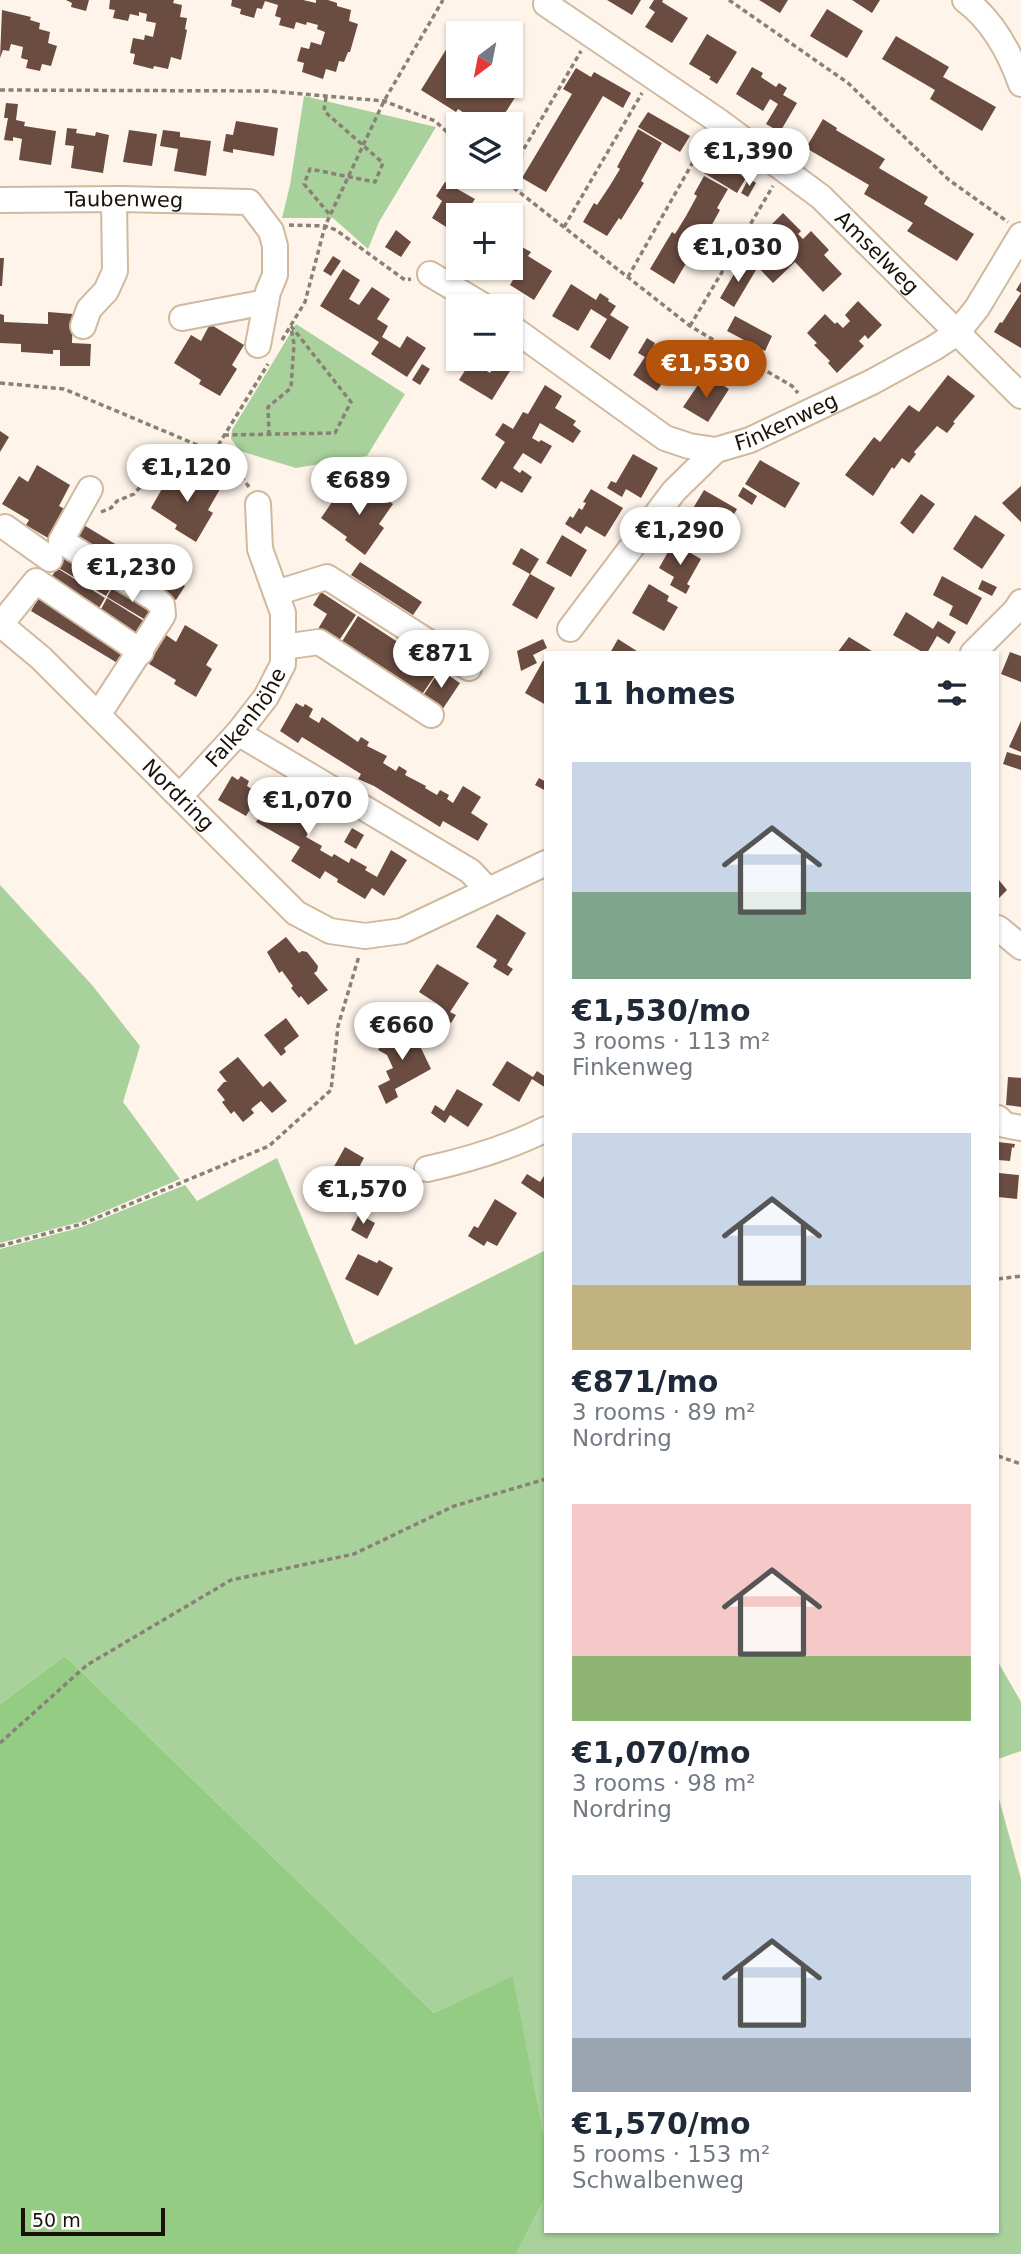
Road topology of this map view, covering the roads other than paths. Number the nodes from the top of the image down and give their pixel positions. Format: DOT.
graph roads {
  1 [pos="965,0"];
  2 [pos="546,4"];
  3 [pos="1021,84"];
  4 [pos="114,199"];
  5 [pos="0,200"];
  6 [pos="1016,229"];
  7 [pos="430,274"];
  8 [pos="464,294"];
  9 [pos="266,302"];
  10 [pos="182,317"];
  11 [pos="83,326"];
  12 [pos="957,333"];
  13 [pos="523,336"];
  14 [pos="269,351"];
  15 [pos="1021,397"];
  16 [pos="716,450"];
  17 [pos="90,489"];
  18 [pos="258,505"];
  19 [pos="5,527"];
  20 [pos="61,541"];
  21 [pos="36,581"];
  22 [pos="276,593"];
  23 [pos="1021,602"];
  24 [pos="0,624"];
  25 [pos="570,629"];
  26 [pos="283,647"];
  27 [pos="975,651"];
  28 [pos="141,652"];
  29 [pos="469,668"];
  30 [pos="98,715"];
  31 [pos="430,715"];
  32 [pos="238,733"];
  33 [pos="180,796"];
  34 [pos="544,864"];
  35 [pos="488,890"];
  36 [pos="999,929"];
  37 [pos="1021,947"];
  38 [pos="999,1119"];
  39 [pos="1021,1128"];
  40 [pos="544,1130"];
  41 [pos="427,1169"];
  1 -- 3 [label="street"];
  2 -- 12 [label="street, Amselweg"];
  4 -- 5 [label="street, Taubenweg"];
  4 -- 9 [label="street, Taubenweg"];
  4 -- 11 [label="street"];
  6 -- 12 [label="street, Finkenweg"];
  7 -- 8 [label="street"];
  9 -- 10 [label="street"];
  9 -- 14 [label="street"];
  12 -- 15 [label="street, Amselweg"];
  12 -- 16 [label="street, Finkenweg"];
  13 -- 16 [label="street, Finkenweg"];
  16 -- 25 [label="street"];
  17 -- 20 [label="street"];
  18 -- 22 [label="street, Falkenhöhe"];
  19 -- 20 [label="street"];
  20 -- 21 [label="street"];
  20 -- 28 [label="street"];
  21 -- 24 [label="street"];
  21 -- 28 [label="street"];
  22 -- 26 [label="street, Falkenhöhe"];
  22 -- 29 [label="street"];
  23 -- 27 [label="street"];
  24 -- 30 [label="street, Nordring"];
  26 -- 31 [label="street"];
  26 -- 32 [label="street, Falkenhöhe"];
  28 -- 30 [label="street"];
  30 -- 33 [label="street, Nordring"];
  32 -- 33 [label="street, Falkenhöhe"];
  32 -- 35 [label="street"];
  33 -- 35 [label="street, Nordring"];
  34 -- 35 [label="street, Nordring"];
  36 -- 37 [label="street"];
  38 -- 39 [label="street"];
  40 -- 41 [label="street"];
}
